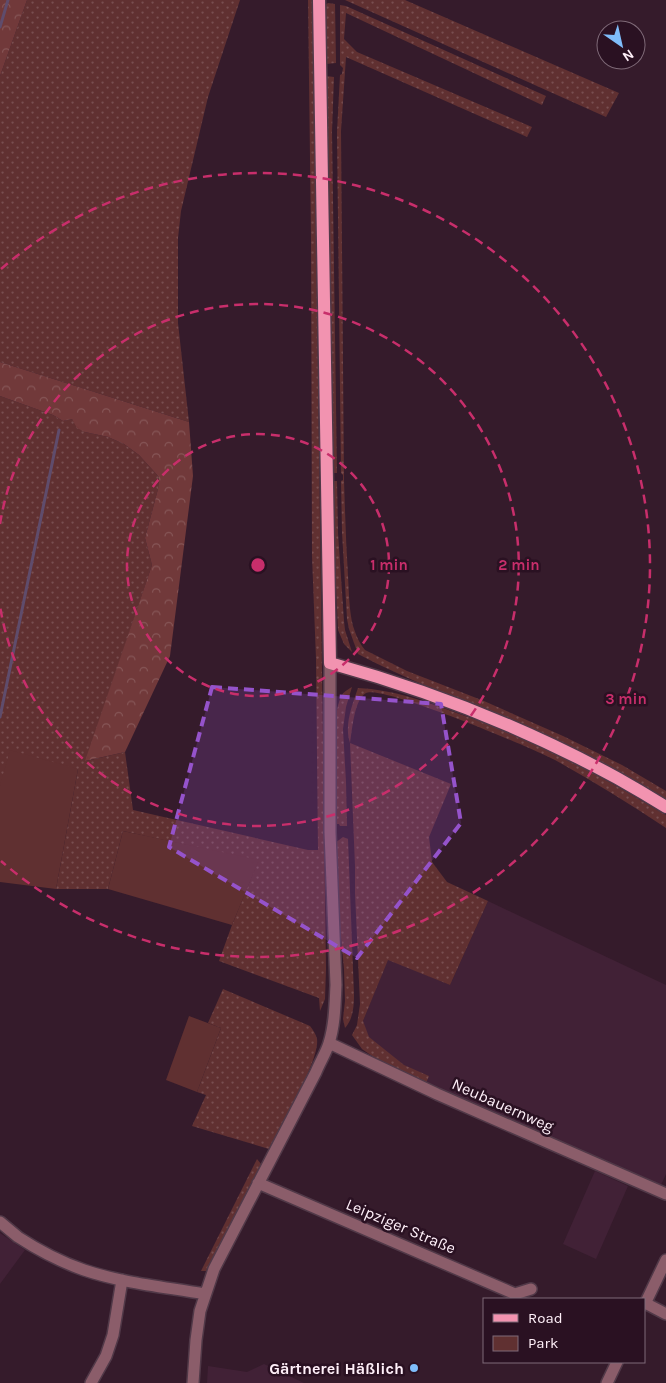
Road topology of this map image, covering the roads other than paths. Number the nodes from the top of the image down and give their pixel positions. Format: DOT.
graph roads {
  1 [pos="320,0"];
  2 [pos="330,663"];
  3 [pos="666,807"];
  4 [pos="329,1043"];
  5 [pos="258,1182"];
  6 [pos="666,1194"];
  7 [pos="0,1222"];
  8 [pos="666,1260"];
  9 [pos="122,1280"];
  10 [pos="531,1289"];
  11 [pos="205,1294"];
  12 [pos="646,1302"];
  13 [pos="646,1304"];
  14 [pos="666,1314"];
  15 [pos="617,1363"];
  16 [pos="91,1383"];
  17 [pos="193,1383"];
  18 [pos="607,1383"];
  1 -- 2 [label="main road"];
  2 -- 3 [label="main road"];
  2 -- 4 [label="street"];
  4 -- 5 [label="street"];
  4 -- 6 [label="street, Neubauernweg"];
  5 -- 10 [label="street, Leipziger Straße"];
  5 -- 11 [label="street"];
  7 -- 9 [label="street"];
  8 -- 12 [label="street"];
  9 -- 11 [label="street"];
  9 -- 16 [label="street"];
  11 -- 17 [label="street"];
  13 -- 14 [label="street"];
  15 -- 18 [label="street"];
}
